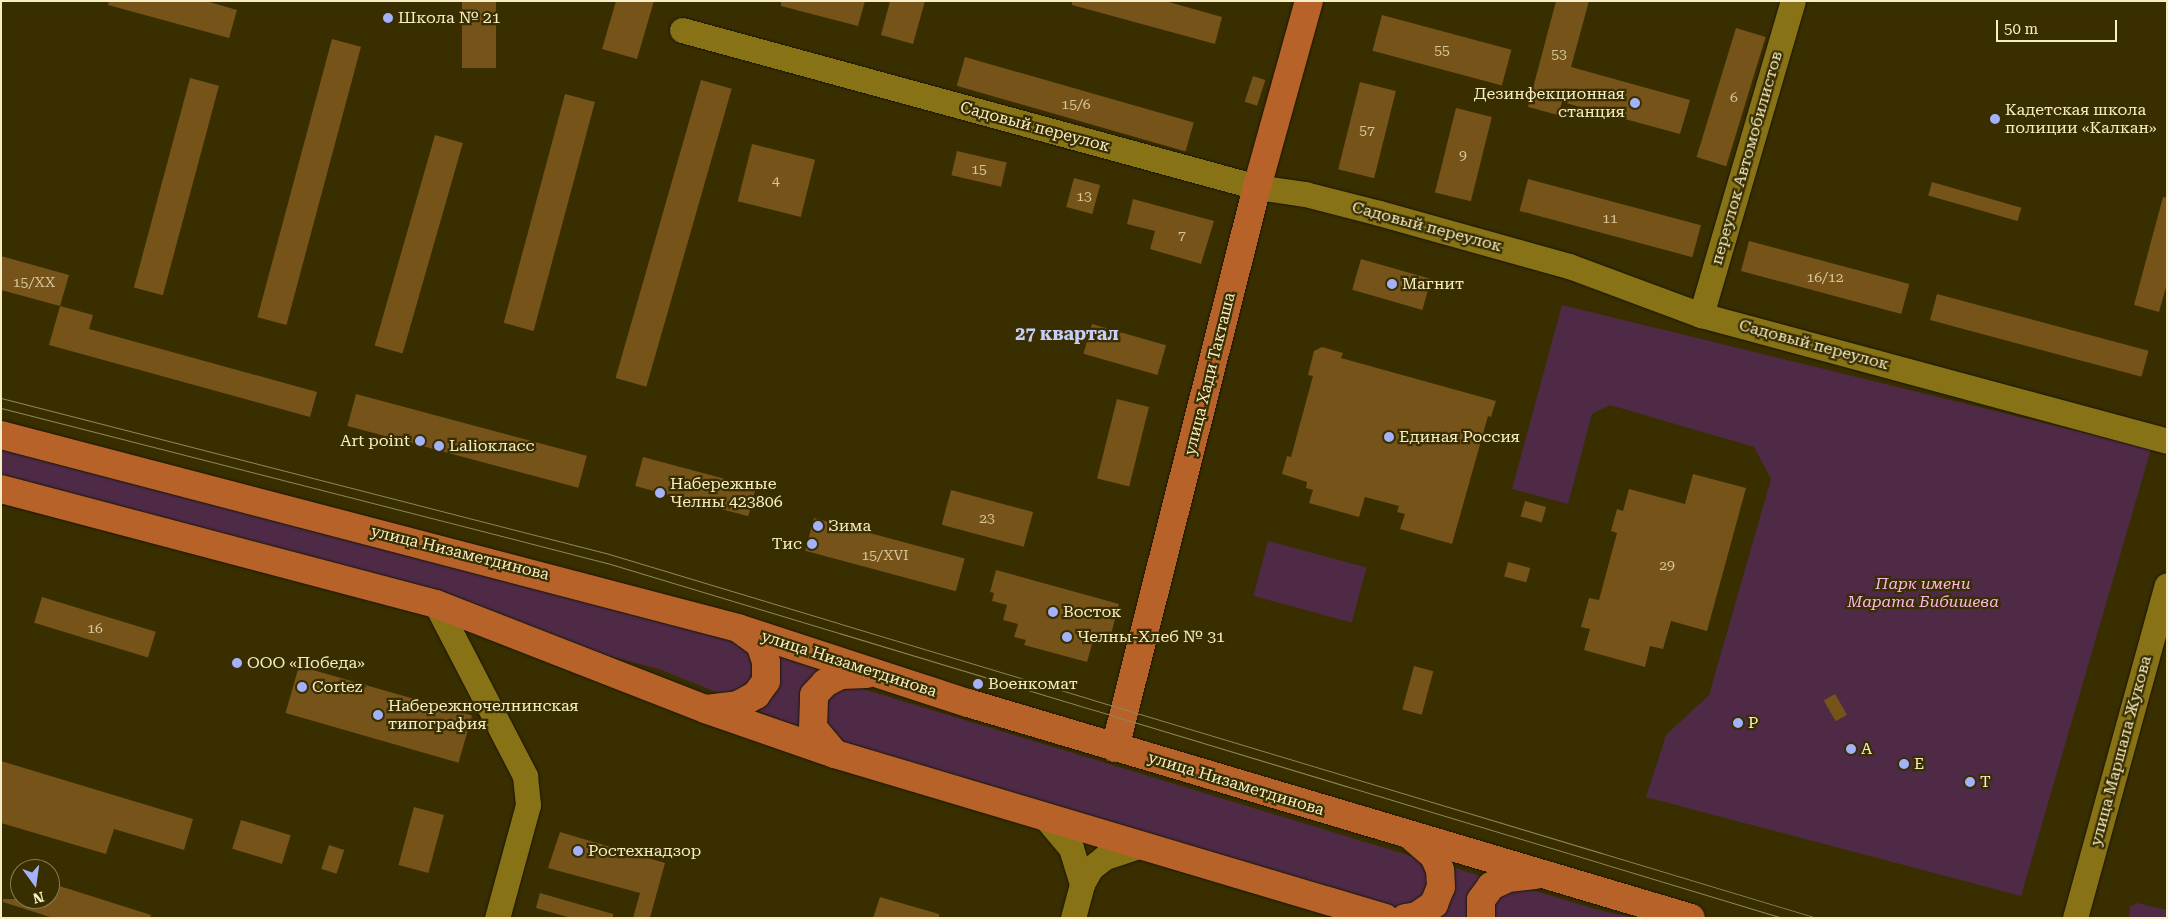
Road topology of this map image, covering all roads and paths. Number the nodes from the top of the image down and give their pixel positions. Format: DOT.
graph roads {
  1 [pos="1309,1"];
  2 [pos="1793,1"];
  3 [pos="682,30"];
  4 [pos="1257,187"];
  5 [pos="1701,315"];
  6 [pos="1,435"];
  7 [pos="2167,441"];
  8 [pos="1,489"];
  9 [pos="2167,585"];
  10 [pos="436,604"];
  11 [pos="738,628"];
  12 [pos="873,674"];
  13 [pos="705,709"];
  14 [pos="1115,748"];
  15 [pos="835,754"];
  16 [pos="1044,816"];
  17 [pos="1411,836"];
  18 [pos="1142,845"];
  19 [pos="1542,874"];
  20 [pos="1082,884"];
  21 [pos="497,918"];
  22 [pos="1073,918"];
  23 [pos="1385,918"];
  24 [pos="1405,918"];
  25 [pos="1481,918"];
  26 [pos="1691,918"];
  27 [pos="2075,918"];
  1 -- 4 [label="main road, улица Хади Такташа"];
  2 -- 5 [label="street, переулок Автомобилистов"];
  3 -- 4 [label="street, Садовый переулок"];
  4 -- 5 [label="street, Садовый переулок"];
  4 -- 14 [label="main road, улица Хади Такташа"];
  5 -- 7 [label="street, Садовый переулок"];
  6 -- 11 [label="main road, улица Низаметдинова"];
  8 -- 10 [label="main road"];
  9 -- 27 [label="street, улица Маршала Жукова"];
  10 -- 13 [label="main road"];
  10 -- 21 [label="street"];
  11 -- 12 [label="main road, улица Низаметдинова"];
  11 -- 13 [label="main road"];
  12 -- 14 [label="main road, улица Низаметдинова"];
  12 -- 15 [label="main road"];
  13 -- 15 [label="main road"];
  14 -- 17 [label="main road, улица Низаметдинова"];
  15 -- 16 [label="main road"];
  16 -- 18 [label="main road"];
  16 -- 20 [label="street"];
  17 -- 19 [label="main road, улица Низаметдинова"];
  17 -- 24 [label="main road"];
  18 -- 20 [label="street"];
  18 -- 23 [label="main road"];
  19 -- 25 [label="main road"];
  19 -- 26 [label="main road, улица Низаметдинова"];
  20 -- 22 [label="street"];
}
